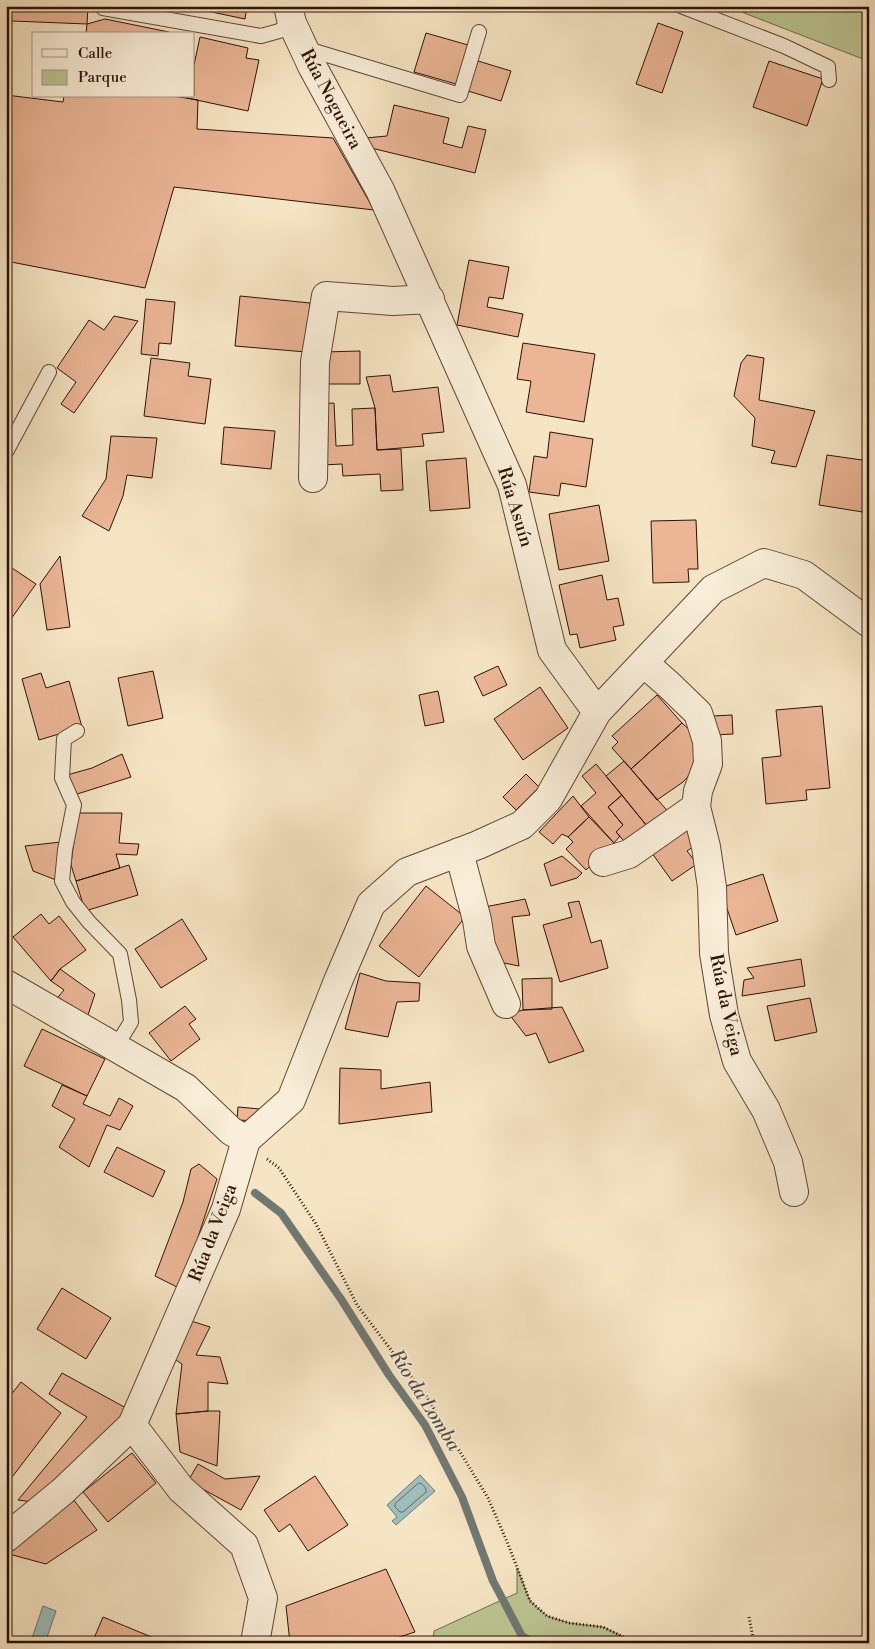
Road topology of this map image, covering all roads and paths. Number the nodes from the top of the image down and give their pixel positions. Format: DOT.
graph roads {
  1 [pos="681,6"];
  2 [pos="103,8"];
  3 [pos="290,14"];
  4 [pos="479,32"];
  5 [pos="304,48"];
  6 [pos="830,80"];
  7 [pos="380,190"];
  8 [pos="430,300"];
  9 [pos="49,372"];
  10 [pos="6,452"];
  11 [pos="313,478"];
  12 [pos="869,623"];
  13 [pos="644,663"];
  14 [pos="596,712"];
  15 [pos="77,732"];
  16 [pos="696,807"];
  17 [pos="459,852"];
  18 [pos="603,862"];
  19 [pos="6,984"];
  20 [pos="506,1004"];
  21 [pos="114,1048"];
  22 [pos="246,1140"];
  23 [pos="794,1192"];
  24 [pos="132,1425"];
  25 [pos="6,1538"];
  26 [pos="749,1617"];
  27 [pos="255,1643"];
  28 [pos="636,1643"];
  29 [pos="754,1643"];
  1 -- 6 [label="lane"];
  2 -- 3 [label="lane"];
  3 -- 5 [label="street, Rúa Nogueira"];
  4 -- 5 [label="lane"];
  5 -- 7 [label="street, Rúa Nogueira"];
  7 -- 8 [label="street, Rúa Asuín"];
  8 -- 11 [label="street"];
  8 -- 14 [label="street, Rúa Asuín"];
  9 -- 10 [label="lane"];
  12 -- 13 [label="street"];
  13 -- 14 [label="street"];
  13 -- 16 [label="street, Rúa da Veiga"];
  14 -- 17 [label="street"];
  15 -- 21 [label="lane"];
  16 -- 18 [label="street"];
  16 -- 23 [label="street, Rúa da Veiga"];
  17 -- 20 [label="street"];
  17 -- 22 [label="street"];
  19 -- 21 [label="street"];
  21 -- 22 [label="street"];
  22 -- 24 [label="street, Rúa da Veiga"];
  22 -- 28 [label="path"];
  24 -- 25 [label="street"];
  24 -- 27 [label="street"];
  26 -- 29 [label="path"];
}
